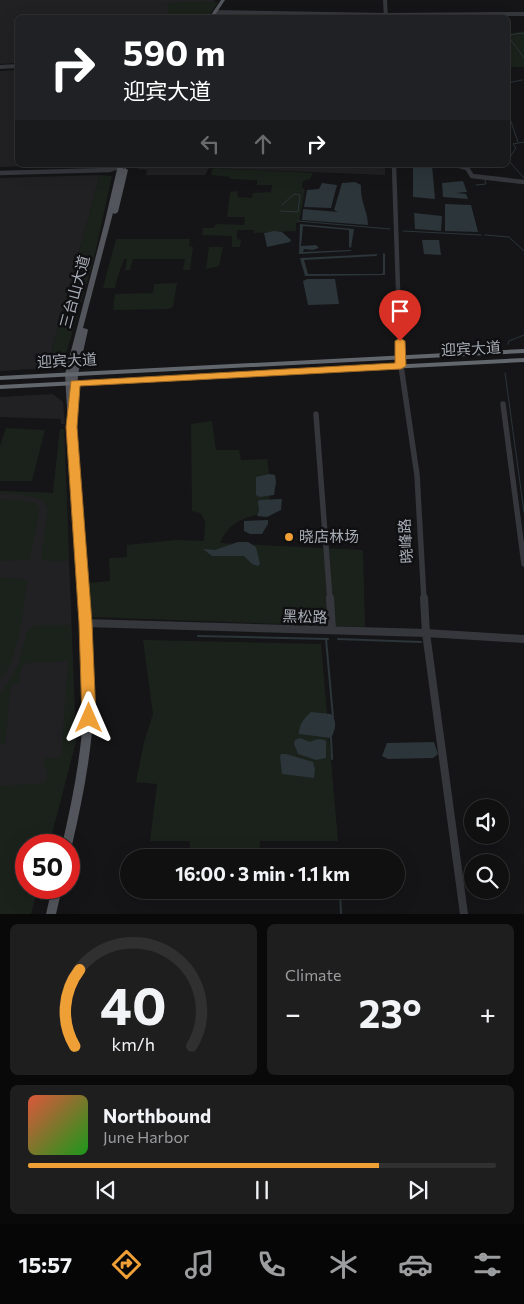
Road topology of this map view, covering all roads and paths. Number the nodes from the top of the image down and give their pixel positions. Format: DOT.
graph roads {
  1 [pos="223,0"];
  2 [pos="228,0"];
  3 [pos="385,0"];
  4 [pos="217,14"];
  5 [pos="524,14"];
  6 [pos="302,15"];
  7 [pos="386,15"];
  8 [pos="455,15"];
  9 [pos="15,66"];
  10 [pos="0,67"];
  11 [pos="111,167"];
  12 [pos="118,167"];
  13 [pos="121,167"];
  14 [pos="122,167"];
  15 [pos="394,167"];
  16 [pos="463,167"];
  17 [pos="63,171"];
  18 [pos="0,172"];
  19 [pos="117,178"];
  20 [pos="524,182"];
  21 [pos="524,351"];
  22 [pos="524,360"];
  23 [pos="401,362"];
  24 [pos="72,374"];
  25 [pos="27,376"];
  26 [pos="123,376"];
  27 [pos="0,378"];
  28 [pos="71,384"];
  29 [pos="25,386"];
  30 [pos="0,387"];
  31 [pos="503,404"];
  32 [pos="316,414"];
  33 [pos="524,564"];
  34 [pos="85,623"];
  35 [pos="332,630"];
  36 [pos="426,633"];
  37 [pos="524,639"];
  38 [pos="70,834"];
  39 [pos="54,899"];
  40 [pos="51,914"];
  41 [pos="464,914"];
  1 -- 4 [label="main road"];
  2 -- 4 [label="main road"];
  3 -- 7 [label="street"];
  4 -- 6 [label="street"];
  5 -- 8 [label="street"];
  9 -- 10 [label="street"];
  11 -- 18 [label="street"];
  12 -- 17 [label="street"];
  13 -- 19 [label="main road, 三台山大道"];
  14 -- 24 [label="main road, 三台山大道"];
  15 -- 23 [label="street, 晓峰路"];
  16 -- 20 [label="street"];
  17 -- 18 [label="street"];
  17 -- 19 [label="street"];
  19 -- 24 [label="main road, 三台山大道"];
  21 -- 23 [label="highway, 迎宾大道"];
  22 -- 23 [label="highway, 迎宾大道"];
  23 -- 26 [label="highway, 迎宾大道"];
  23 -- 36 [label="street, 晓峰路"];
  24 -- 25 [label="highway, 迎宾大道"];
  24 -- 26 [label="highway, 迎宾大道"];
  24 -- 28 [label="main road, 三台山大道"];
  25 -- 27 [label="highway, 迎宾大道"];
  25 -- 29 [label="main road"];
  26 -- 28 [label="highway, 迎宾大道"];
  28 -- 29 [label="highway, 迎宾大道"];
  28 -- 34 [label="main road, 三台山大道"];
  29 -- 30 [label="highway, 迎宾大道"];
  31 -- 33 [label="street"];
  32 -- 35 [label="street"];
  34 -- 35 [label="street, 黑松路"];
  34 -- 38 [label="main road, 三台山大道"];
  35 -- 36 [label="street, 黑松路"];
  36 -- 37 [label="street, 黑松路"];
  36 -- 41 [label="street, 晓峰路"];
  39 -- 40 [label="main road"];
}
